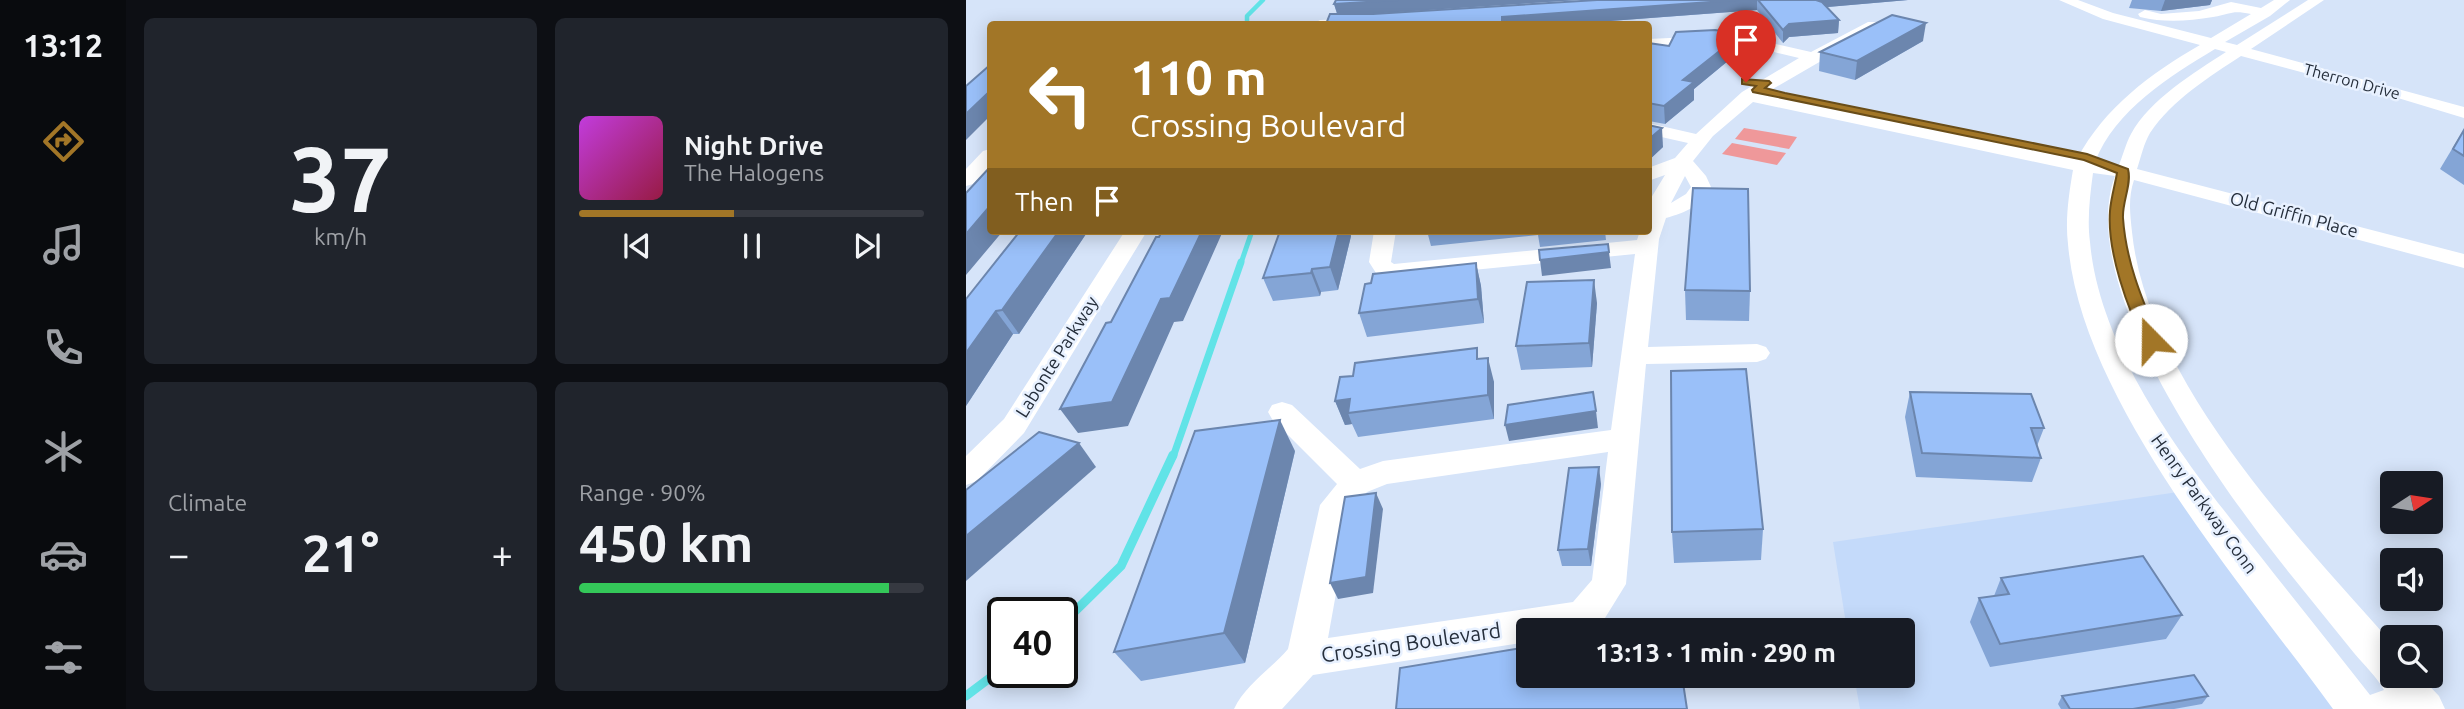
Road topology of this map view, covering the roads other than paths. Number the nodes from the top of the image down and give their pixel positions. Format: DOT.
graph roads {
  1 [pos="2066,0"];
  2 [pos="2317,0"];
  3 [pos="2274,6"];
  4 [pos="2102,14"];
  5 [pos="1873,25"];
  6 [pos="1652,44"];
  7 [pos="1821,44"];
  8 [pos="2213,45"];
  9 [pos="2238,52"];
  10 [pos="1749,92"];
  11 [pos="2464,113"];
  12 [pos="1652,130"];
  13 [pos="1691,151"];
  14 [pos="2086,162"];
  15 [pos="2124,171"];
  16 [pos="1652,173"];
  17 [pos="1652,211"];
  18 [pos="1133,235"];
  19 [pos="1384,235"];
  20 [pos="1649,235"];
  21 [pos="1647,246"];
  22 [pos="2464,261"];
  23 [pos="1757,353"];
  24 [pos="1633,356"];
  25 [pos="1282,412"];
  26 [pos="1624,439"];
  27 [pos="966,473"];
  28 [pos="1356,484"];
  29 [pos="2380,655"];
  30 [pos="1303,659"];
  31 [pos="1254,709"];
  32 [pos="2357,709"];
  1 -- 4 [label="street"];
  2 -- 9 [label="street"];
  3 -- 4 [label="street"];
  3 -- 8 [label="street, Henry Parkway Conn"];
  4 -- 8 [label="street"];
  5 -- 7 [label="street, Crossing Boulevard"];
  6 -- 7 [label="street"];
  7 -- 10 [label="street, Crossing Boulevard"];
  8 -- 9 [label="street"];
  8 -- 14 [label="street, Henry Parkway Conn"];
  9 -- 11 [label="street, Therron Drive"];
  9 -- 15 [label="street"];
  10 -- 13 [label="street, Crossing Boulevard"];
  10 -- 14 [label="street"];
  12 -- 13 [label="street"];
  13 -- 16 [label="street, Crossing Boulevard"];
  13 -- 17 [label="street, Crossing Boulevard"];
  14 -- 15 [label="street"];
  14 -- 32 [label="street, Henry Parkway Conn"];
  15 -- 22 [label="street, Old Griffin Place"];
  15 -- 29 [label="street"];
  18 -- 27 [label="street, Labonte Parkway"];
  19 -- 21 [label="street"];
  20 -- 21 [label="street, Crossing Boulevard"];
  21 -- 24 [label="street, Crossing Boulevard"];
  23 -- 24 [label="street"];
  24 -- 26 [label="street, Crossing Boulevard"];
  25 -- 28 [label="street"];
  26 -- 28 [label="street"];
  26 -- 30 [label="street, Crossing Boulevard"];
  28 -- 30 [label="street, Crossing Boulevard"];
  30 -- 31 [label="street, Crossing Boulevard"];
}
